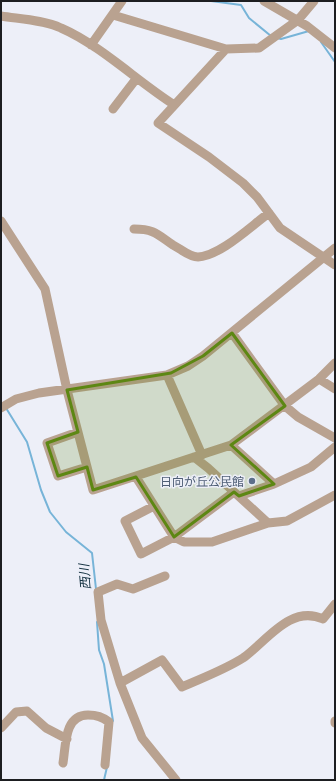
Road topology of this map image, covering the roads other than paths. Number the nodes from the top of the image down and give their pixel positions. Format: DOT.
graph roads {
  1 [pos="122,1"];
  2 [pos="264,1"];
  3 [pos="314,1"];
  4 [pos="112,15"];
  5 [pos="1,16"];
  6 [pos="298,20"];
  7 [pos="91,46"];
  8 [pos="335,48"];
  9 [pos="226,49"];
  10 [pos="136,79"];
  11 [pos="173,104"];
  12 [pos="113,109"];
  13 [pos="269,213"];
  14 [pos="1,221"];
  15 [pos="134,229"];
  16 [pos="335,248"];
  17 [pos="324,257"];
  18 [pos="335,265"];
  19 [pos="232,333"];
  20 [pos="335,363"];
  21 [pos="167,375"];
  22 [pos="319,379"];
  23 [pos="335,389"];
  24 [pos="67,390"];
  25 [pos="285,406"];
  26 [pos="1,408"];
  27 [pos="78,432"];
  28 [pos="335,438"];
  29 [pos="231,445"];
  30 [pos="335,447"];
  31 [pos="198,456"];
  32 [pos="87,467"];
  33 [pos="136,477"];
  34 [pos="274,484"];
  35 [pos="236,494"];
  36 [pos="335,495"];
  37 [pos="154,506"];
  38 [pos="268,523"];
  39 [pos="174,537"];
  40 [pos="165,576"];
  41 [pos="335,604"];
  42 [pos="120,683"];
  43 [pos="1,728"];
  44 [pos="67,739"];
  45 [pos="63,763"];
  46 [pos="105,765"];
  47 [pos="176,780"];
  1 -- 4 [label="street"];
  2 -- 6 [label="street"];
  3 -- 6 [label="street"];
  4 -- 7 [label="street"];
  4 -- 9 [label="street"];
  5 -- 7 [label="street"];
  6 -- 8 [label="street"];
  6 -- 9 [label="street"];
  7 -- 10 [label="street"];
  9 -- 11 [label="street"];
  10 -- 11 [label="street"];
  10 -- 12 [label="street"];
  11 -- 13 [label="street"];
  13 -- 15 [label="street"];
  13 -- 17 [label="street"];
  14 -- 24 [label="street"];
  16 -- 17 [label="street"];
  17 -- 18 [label="street"];
  17 -- 19 [label="street"];
  19 -- 21 [label="street"];
  19 -- 25 [label="street"];
  20 -- 22 [label="street"];
  21 -- 24 [label="street"];
  21 -- 31 [label="street"];
  22 -- 23 [label="street"];
  22 -- 25 [label="street"];
  24 -- 26 [label="street"];
  24 -- 27 [label="street"];
  25 -- 28 [label="street"];
  25 -- 29 [label="street"];
  27 -- 32 [label="street"];
  27 -- 32 [label="street"];
  29 -- 31 [label="street"];
  29 -- 34 [label="street"];
  30 -- 34 [label="street"];
  31 -- 33 [label="street"];
  31 -- 35 [label="street"];
  32 -- 33 [label="street"];
  33 -- 37 [label="street"];
  34 -- 35 [label="street"];
  35 -- 38 [label="street"];
  35 -- 39 [label="street"];
  36 -- 38 [label="street"];
  37 -- 39 [label="street"];
  37 -- 39 [label="street"];
  38 -- 39 [label="street"];
  40 -- 42 [label="street"];
  41 -- 42 [label="street"];
  42 -- 47 [label="street"];
  43 -- 44 [label="street"];
  44 -- 45 [label="street"];
  44 -- 46 [label="street"];
}
